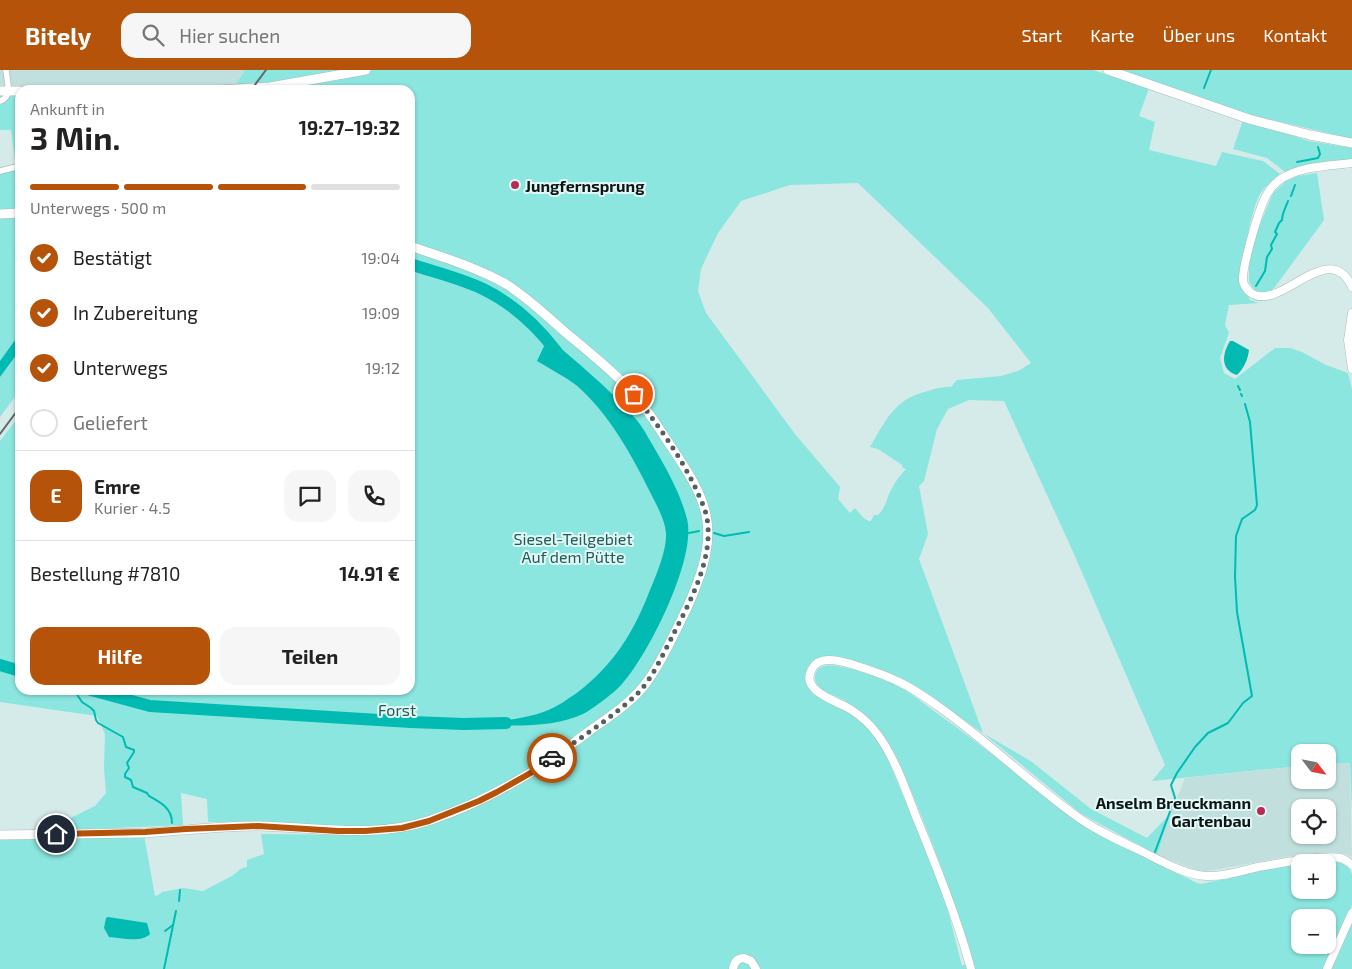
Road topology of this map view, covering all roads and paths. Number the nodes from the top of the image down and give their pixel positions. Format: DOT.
graph roads {
  1 [pos="6,70"];
  2 [pos="366,70"];
  3 [pos="1108,70"];
  4 [pos="284,85"];
  5 [pos="4,91"];
  6 [pos="0,101"];
  7 [pos="1352,143"];
  8 [pos="1352,163"];
  9 [pos="15,168"];
  10 [pos="0,172"];
  11 [pos="15,213"];
  12 [pos="0,214"];
  13 [pos="415,248"];
  14 [pos="1352,287"];
  15 [pos="1352,313"];
  16 [pos="1352,369"];
  17 [pos="0,835"];
  18 [pos="1352,865"];
  19 [pos="1352,913"];
  20 [pos="733,969"];
  21 [pos="756,969"];
  22 [pos="971,969"];
  23 [pos="1327,969"];
  1 -- 5 [label="street"];
  2 -- 4 [label="main road"];
  3 -- 7 [label="main road"];
  5 -- 6 [label="street"];
  8 -- 14 [label="main road"];
  9 -- 10 [label="street"];
  11 -- 12 [label="main road"];
  13 -- 17 [label="main road"];
  15 -- 16 [label="main road"];
  18 -- 22 [label="main road"];
  19 -- 23 [label="main road"];
  20 -- 21 [label="main road"];
}
